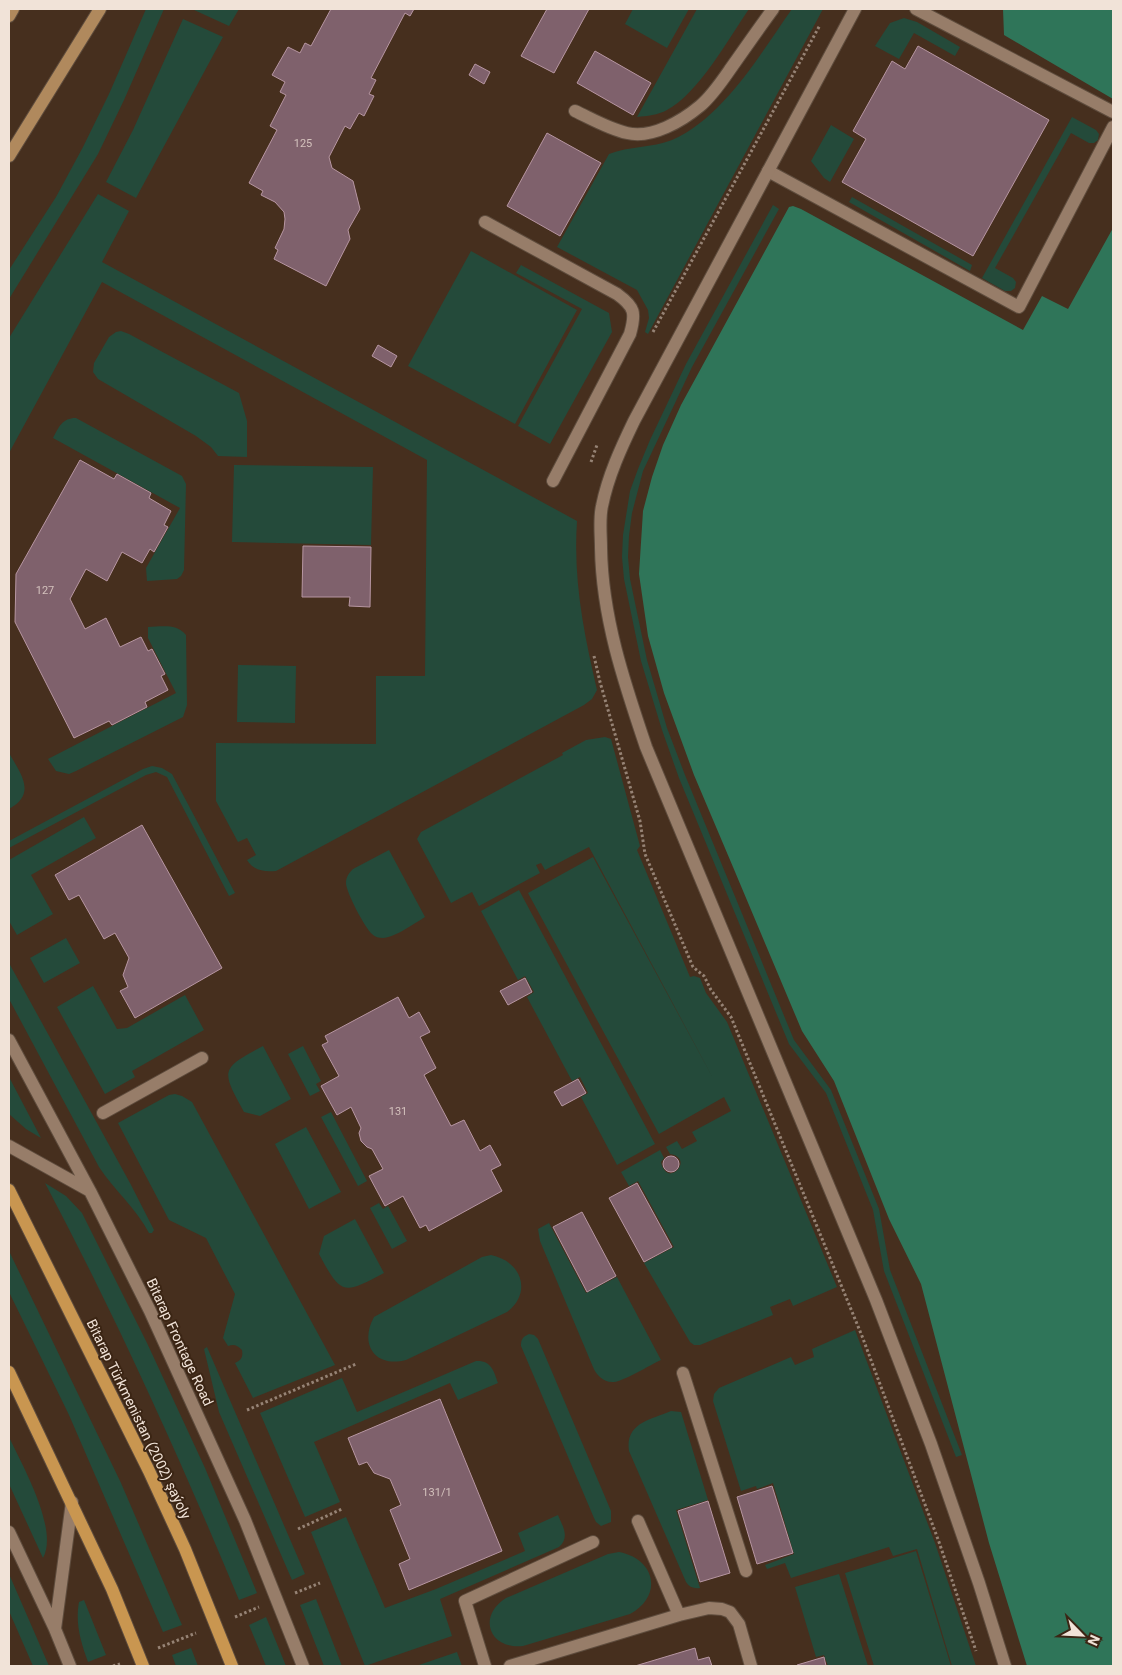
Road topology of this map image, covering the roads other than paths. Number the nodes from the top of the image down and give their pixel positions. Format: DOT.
graph roads {
  1 [pos="13,9"];
  2 [pos="100,9"];
  3 [pos="773,9"];
  4 [pos="855,9"];
  5 [pos="916,9"];
  6 [pos="9,16"];
  7 [pos="575,111"];
  8 [pos="1113,112"];
  9 [pos="1113,127"];
  10 [pos="9,156"];
  11 [pos="768,171"];
  12 [pos="485,222"];
  13 [pos="553,481"];
  14 [pos="9,1040"];
  15 [pos="202,1058"];
  16 [pos="103,1113"];
  17 [pos="9,1146"];
  18 [pos="9,1190"];
  19 [pos="90,1191"];
  20 [pos="9,1372"];
  21 [pos="683,1373"];
  22 [pos="72,1502"];
  23 [pos="638,1521"];
  24 [pos="9,1532"];
  25 [pos="593,1542"];
  26 [pos="746,1571"];
  27 [pos="678,1615"];
  28 [pos="55,1629"];
  29 [pos="70,1666"];
  30 [pos="143,1666"];
  31 [pos="232,1666"];
  32 [pos="303,1666"];
  33 [pos="485,1666"];
  34 [pos="510,1666"];
  35 [pos="750,1666"];
  36 [pos="1005,1666"];
  1 -- 6 [label="main road"];
  2 -- 10 [label="main road"];
  3 -- 7 [label="street"];
  4 -- 11 [label="street"];
  5 -- 8 [label="street"];
  9 -- 11 [label="street"];
  11 -- 36 [label="street"];
  12 -- 13 [label="street"];
  14 -- 19 [label="street, Bitarap Frontage Road"];
  15 -- 16 [label="street"];
  17 -- 19 [label="street"];
  18 -- 31 [label="main road, Bitarap Türkmenistan (2002) şaýoly"];
  19 -- 32 [label="street, Bitarap Frontage Road"];
  20 -- 22 [label="main road"];
  21 -- 26 [label="street"];
  22 -- 28 [label="street"];
  22 -- 30 [label="main road"];
  23 -- 27 [label="street"];
  24 -- 28 [label="street"];
  25 -- 33 [label="street"];
  27 -- 34 [label="street"];
  27 -- 35 [label="street"];
  28 -- 29 [label="street"];
}
